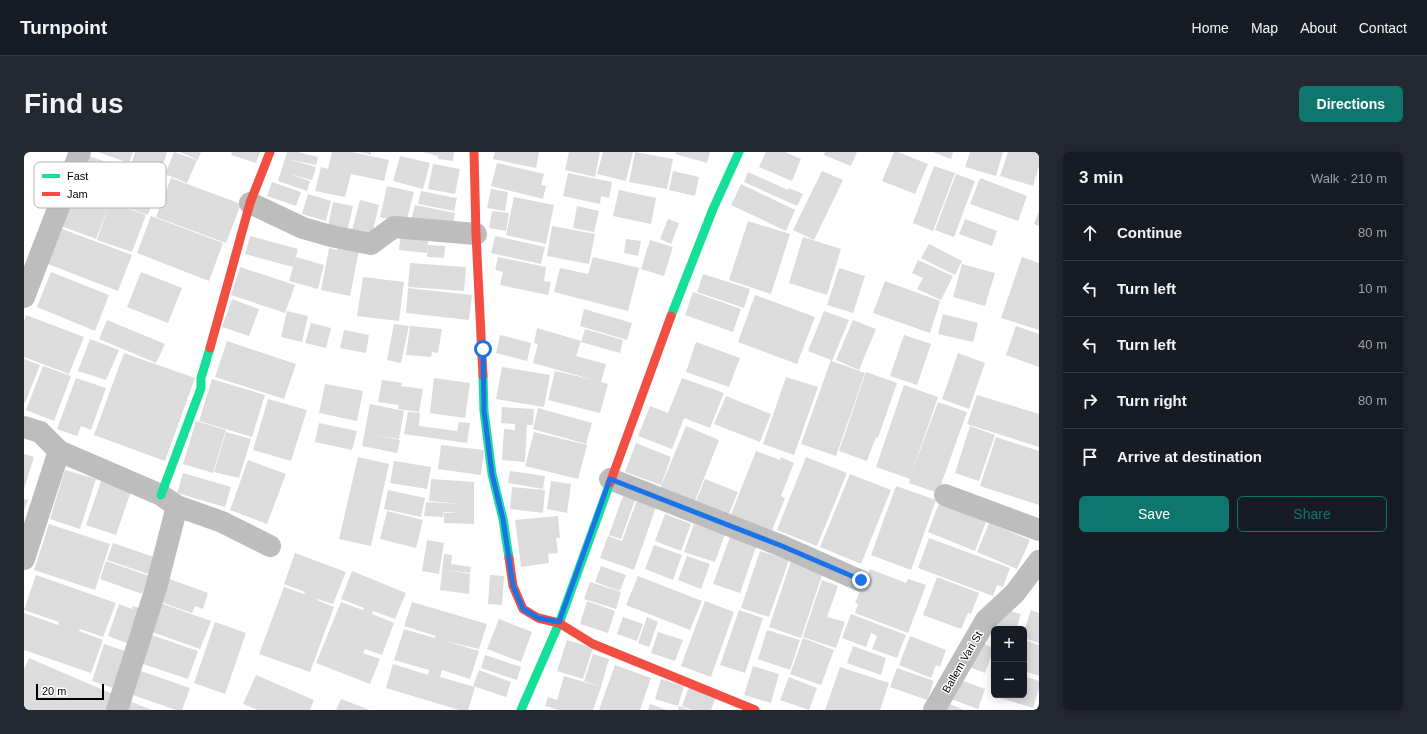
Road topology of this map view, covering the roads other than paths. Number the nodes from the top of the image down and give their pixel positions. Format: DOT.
graph roads {
  1 [pos="80,152"];
  2 [pos="270,152"];
  3 [pos="474,152"];
  4 [pos="739,152"];
  5 [pos="76,162"];
  6 [pos="250,204"];
  7 [pos="58,208"];
  8 [pos="476,234"];
  9 [pos="24,297"];
  10 [pos="24,427"];
  11 [pos="59,451"];
  12 [pos="610,479"];
  13 [pos="945,495"];
  14 [pos="169,500"];
  15 [pos="1039,530"];
  16 [pos="270,546"];
  17 [pos="24,559"];
  18 [pos="1039,560"];
  19 [pos="861,580"];
  20 [pos="559,622"];
  21 [pos="117,710"];
  22 [pos="521,710"];
  23 [pos="755,710"];
  24 [pos="934,710"];
  1 -- 5 [label="street"];
  2 -- 6 [label="street"];
  3 -- 8 [label="street"];
  4 -- 12 [label="street"];
  6 -- 8 [label="street"];
  6 -- 14 [label="street"];
  7 -- 9 [label="street"];
  8 -- 20 [label="street"];
  10 -- 11 [label="street"];
  11 -- 14 [label="street"];
  11 -- 17 [label="street"];
  12 -- 19 [label="street"];
  12 -- 20 [label="street"];
  13 -- 15 [label="street"];
  14 -- 16 [label="street"];
  14 -- 21 [label="street"];
  18 -- 24 [label="street, Ballem Vari St"];
  20 -- 22 [label="street"];
  20 -- 23 [label="street"];
}
